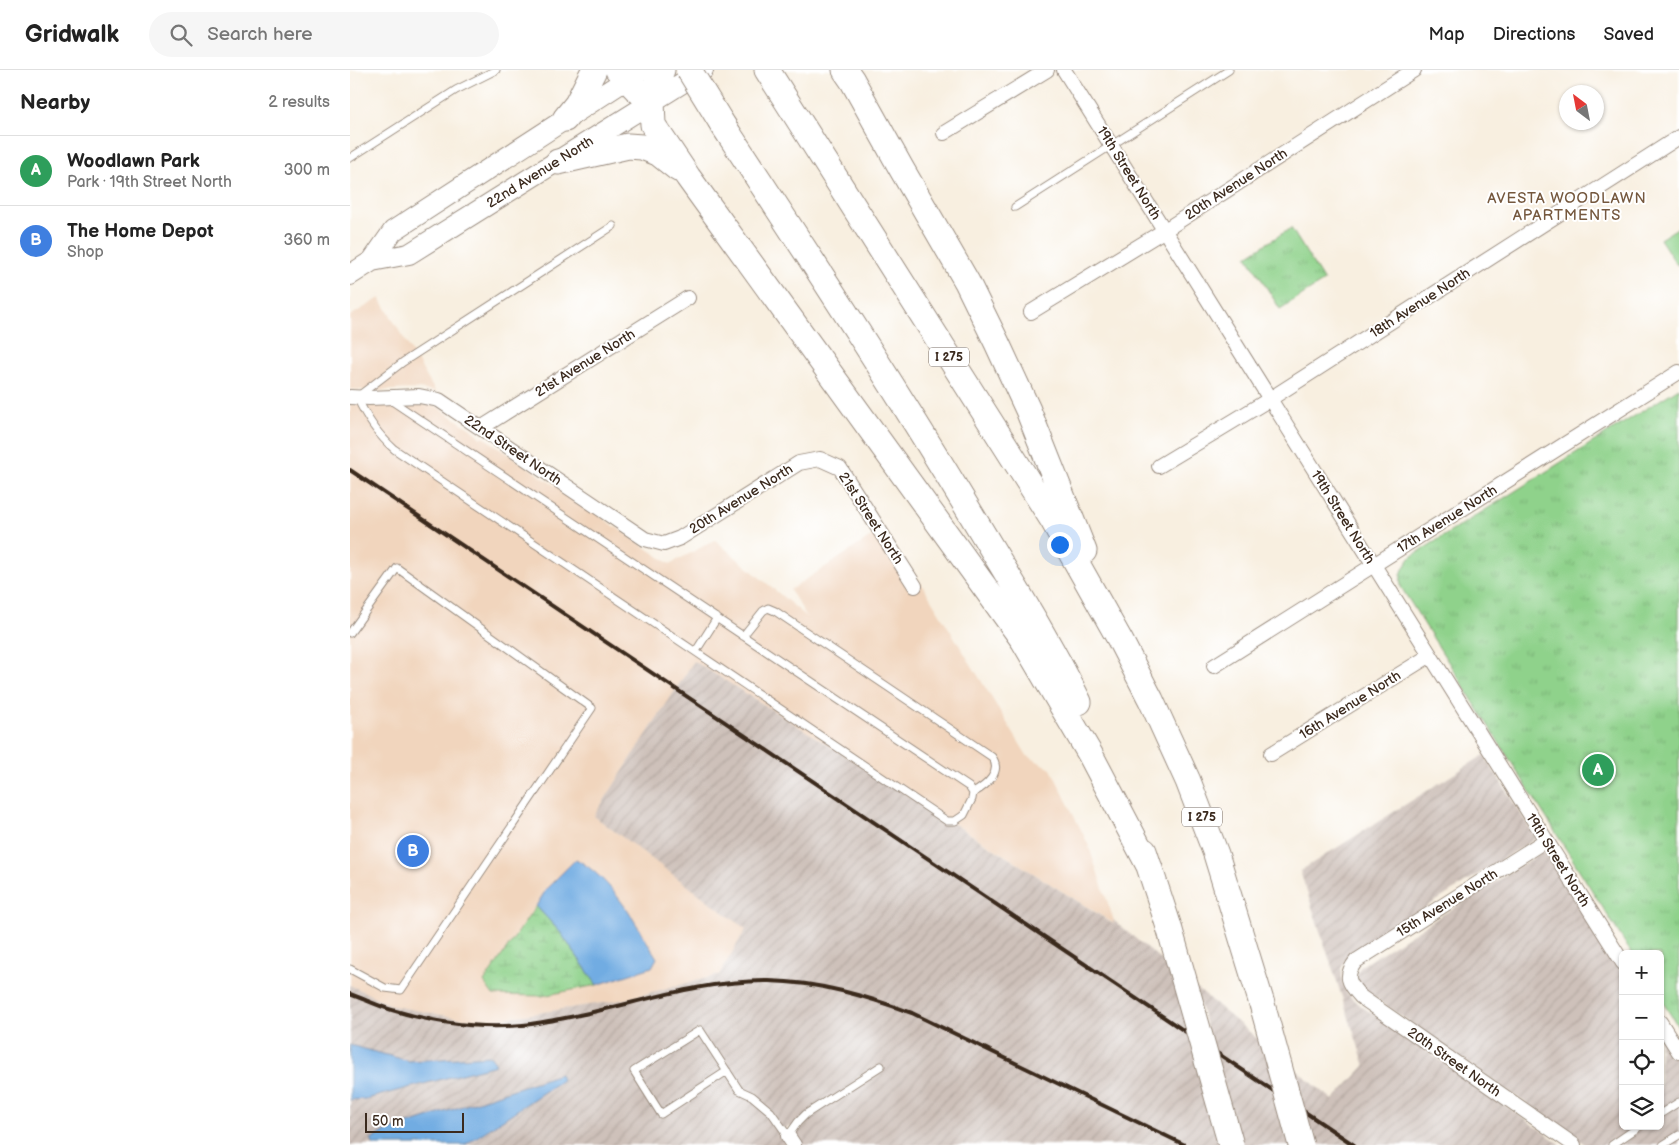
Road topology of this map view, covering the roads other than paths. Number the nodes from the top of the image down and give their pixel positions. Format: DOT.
graph roads {
  1 [pos="496,70"];
  2 [pos="594,70"];
  3 [pos="662,70"];
  4 [pos="689,70"];
  5 [pos="703,70"];
  6 [pos="1046,70"];
  7 [pos="1064,70"];
  8 [pos="1228,70"];
  9 [pos="1414,70"];
  10 [pos="628,73"];
  11 [pos="849,73"];
  12 [pos="769,74"];
  13 [pos="652,101"];
  14 [pos="565,119"];
  15 [pos="944,133"];
  16 [pos="1679,137"];
  17 [pos="1112,145"];
  18 [pos="350,158"];
  19 [pos="558,162"];
  20 [pos="688,177"];
  21 [pos="1015,207"];
  22 [pos="613,226"];
  23 [pos="1165,230"];
  24 [pos="372,261"];
  25 [pos="350,275"];
  26 [pos="688,298"];
  27 [pos="1031,312"];
  28 [pos="1679,372"];
  29 [pos="353,397"];
  30 [pos="386,397"];
  31 [pos="1270,399"];
  32 [pos="481,428"];
  33 [pos="820,459"];
  34 [pos="1160,466"];
  35 [pos="664,544"];
  36 [pos="1373,565"];
  37 [pos="915,586"];
  38 [pos="717,618"];
  39 [pos="350,634"];
  40 [pos="743,636"];
  41 [pos="1120,640"];
  42 [pos="696,651"];
  43 [pos="1429,656"];
  44 [pos="1214,666"];
  45 [pos="1271,754"];
  46 [pos="973,793"];
  47 [pos="1546,840"];
  48 [pos="1150,868"];
  49 [pos="1619,957"];
  50 [pos="350,969"];
  51 [pos="1350,969"];
  52 [pos="1664,1028"];
  53 [pos="1679,1052"];
  54 [pos="881,1066"];
  55 [pos="727,1071"];
  56 [pos="1679,1102"];
  57 [pos="1664,1111"];
  58 [pos="1634,1130"];
  59 [pos="1679,1135"];
  60 [pos="791,1140"];
  61 [pos="1231,1145"];
  62 [pos="1300,1145"];
  63 [pos="1574,1145"];
  64 [pos="1612,1145"];
  65 [pos="1663,1145"];
  1 -- 18 [label="lane"];
  2 -- 14 [label="highway"];
  3 -- 13 [label="highway"];
  4 -- 48 [label="highway, bridge"];
  5 -- 13 [label="main road, 22nd Avenue North"];
  6 -- 15 [label="street"];
  7 -- 17 [label="street, 19th Street North"];
  8 -- 17 [label="lane"];
  9 -- 23 [label="street, 20th Avenue North"];
  10 -- 13 [label="highway"];
  10 -- 14 [label="main road, 22nd Avenue North"];
  11 -- 41 [label="highway"];
  12 -- 41 [label="highway, I 275"];
  13 -- 19 [label="main road, 22nd Avenue North"];
  13 -- 20 [label="highway"];
  14 -- 24 [label="main road, 22nd Avenue North"];
  16 -- 31 [label="street, 18th Avenue North"];
  17 -- 21 [label="lane"];
  17 -- 23 [label="street, 19th Street North"];
  19 -- 20 [label="highway"];
  19 -- 24 [label="main road, 22nd Avenue North"];
  20 -- 48 [label="highway"];
  22 -- 29 [label="lane"];
  23 -- 27 [label="street, 20th Avenue North"];
  23 -- 31 [label="street, 19th Street North"];
  24 -- 25 [label="main road, 22nd Avenue North"];
  26 -- 32 [label="street, 21st Avenue North"];
  28 -- 36 [label="street, 17th Avenue North"];
  29 -- 30 [label="street, 22nd Street North"];
  29 -- 42 [label="lane"];
  30 -- 32 [label="street, 22nd Street North"];
  30 -- 38 [label="lane"];
  31 -- 34 [label="street, 18th Avenue North"];
  31 -- 36 [label="street, 19th Street North"];
  32 -- 35 [label="street, 22nd Street North"];
  33 -- 35 [label="street, 20th Avenue North"];
  33 -- 37 [label="street, 21st Street North"];
  36 -- 43 [label="street, 19th Street North"];
  36 -- 44 [label="street, 17th Avenue North"];
  38 -- 40 [label="lane"];
  38 -- 42 [label="lane"];
  39 -- 50 [label="lane"];
  40 -- 46 [label="lane"];
  40 -- 46 [label="lane"];
  41 -- 62 [label="highway, I 275, bridge"];
  42 -- 46 [label="lane"];
  43 -- 45 [label="street, 16th Avenue North"];
  43 -- 47 [label="street, 19th Street North"];
  47 -- 49 [label="street, 19th Street North"];
  47 -- 51 [label="street, 15th Avenue North"];
  48 -- 61 [label="highway, bridge"];
  51 -- 63 [label="street, 20th Street North"];
  52 -- 53 [label="street"];
  54 -- 60 [label="lane"];
  55 -- 55 [label="lane"];
  55 -- 60 [label="lane"];
  56 -- 57 [label="lane"];
  58 -- 64 [label="lane"];
  59 -- 65 [label="lane"];
}
